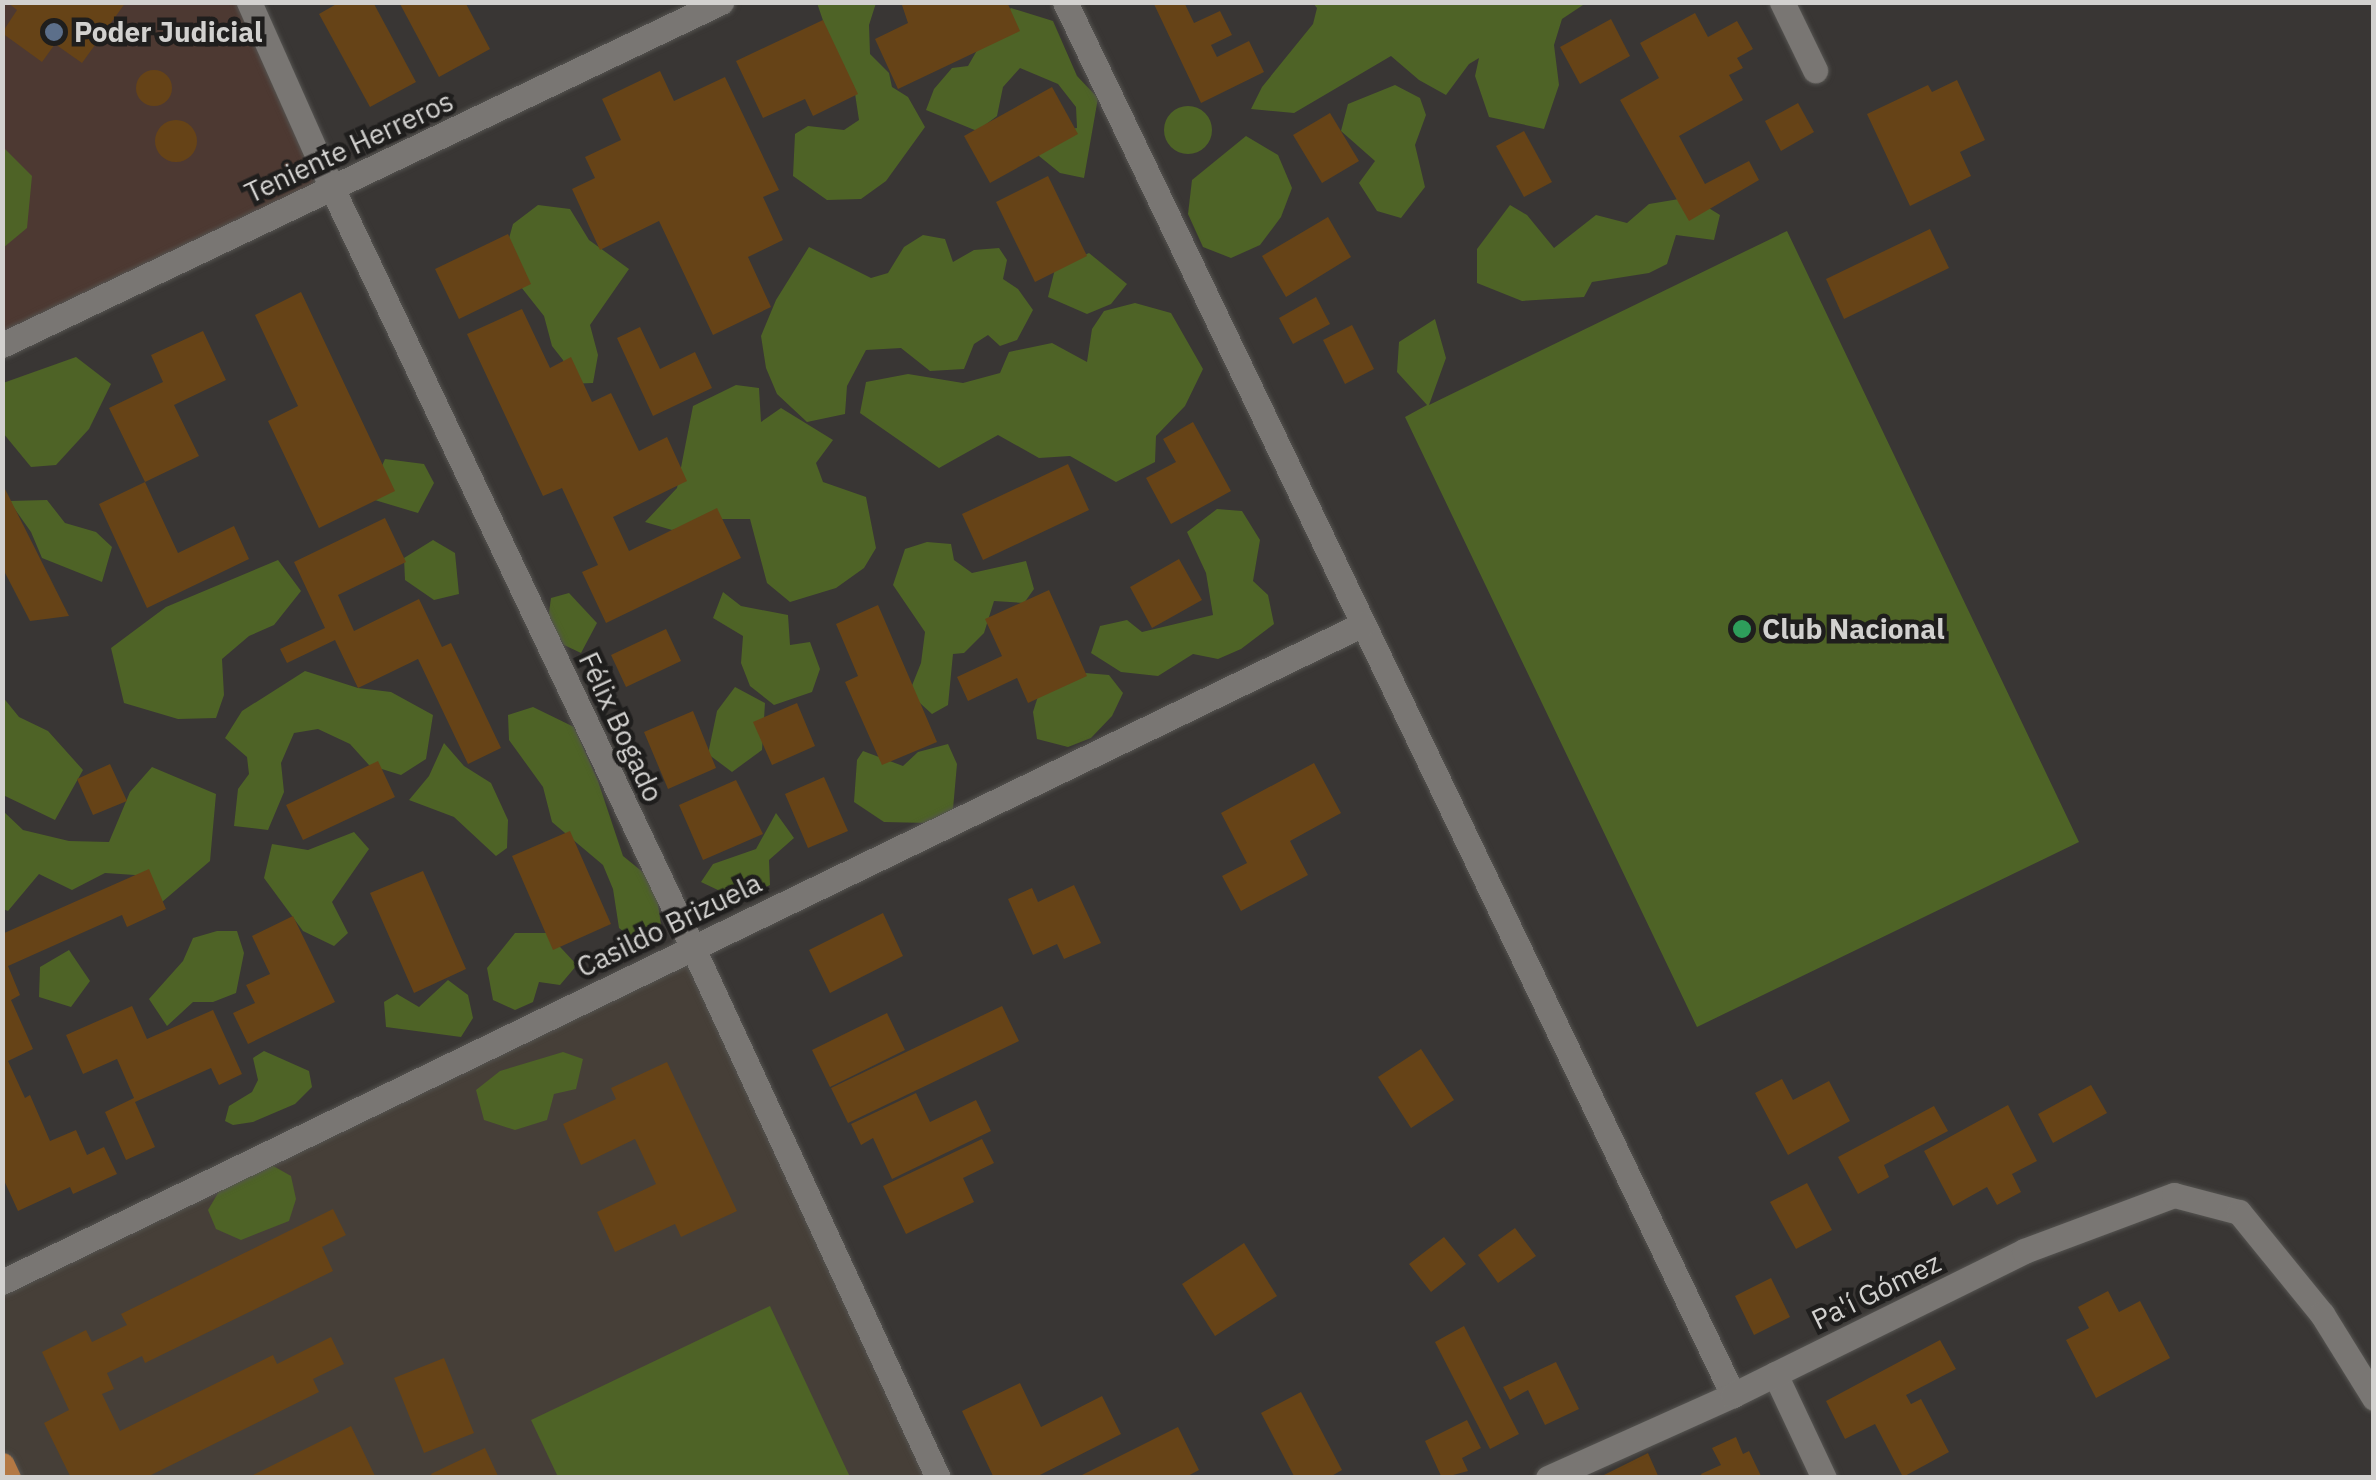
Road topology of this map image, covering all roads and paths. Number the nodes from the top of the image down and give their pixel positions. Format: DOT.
graph roads {
  1 [pos="250,2"];
  2 [pos="721,2"];
  3 [pos="1065,2"];
  4 [pos="1782,2"];
  5 [pos="1815,70"];
  6 [pos="332,188"];
  7 [pos="2,345"];
  8 [pos="1363,624"];
  9 [pos="692,946"];
  10 [pos="2,1282"];
  11 [pos="1775,1374"];
  12 [pos="1732,1395"];
  13 [pos="2374,1398"];
  14 [pos="2,1464"];
  15 [pos="8,1478"];
  16 [pos="938,1478"];
  17 [pos="1548,1478"];
  18 [pos="1824,1478"];
  1 -- 6 [label="street, Félix Bogado"];
  2 -- 6 [label="street, Teniente Herreros"];
  3 -- 8 [label="street"];
  4 -- 5 [label="street"];
  6 -- 7 [label="street, Teniente Herreros"];
  6 -- 9 [label="street, Félix Bogado"];
  8 -- 9 [label="street, Casildo Brizuela"];
  8 -- 12 [label="street"];
  9 -- 10 [label="street, Casildo Brizuela"];
  9 -- 16 [label="street, Félix Bogado"];
  11 -- 12 [label="street, Pa'í Gómez"];
  11 -- 13 [label="street, Pa'í Gómez"];
  11 -- 18 [label="street"];
  12 -- 17 [label="street, Pa'í Gómez"];
  14 -- 15 [label="main road"];
}
